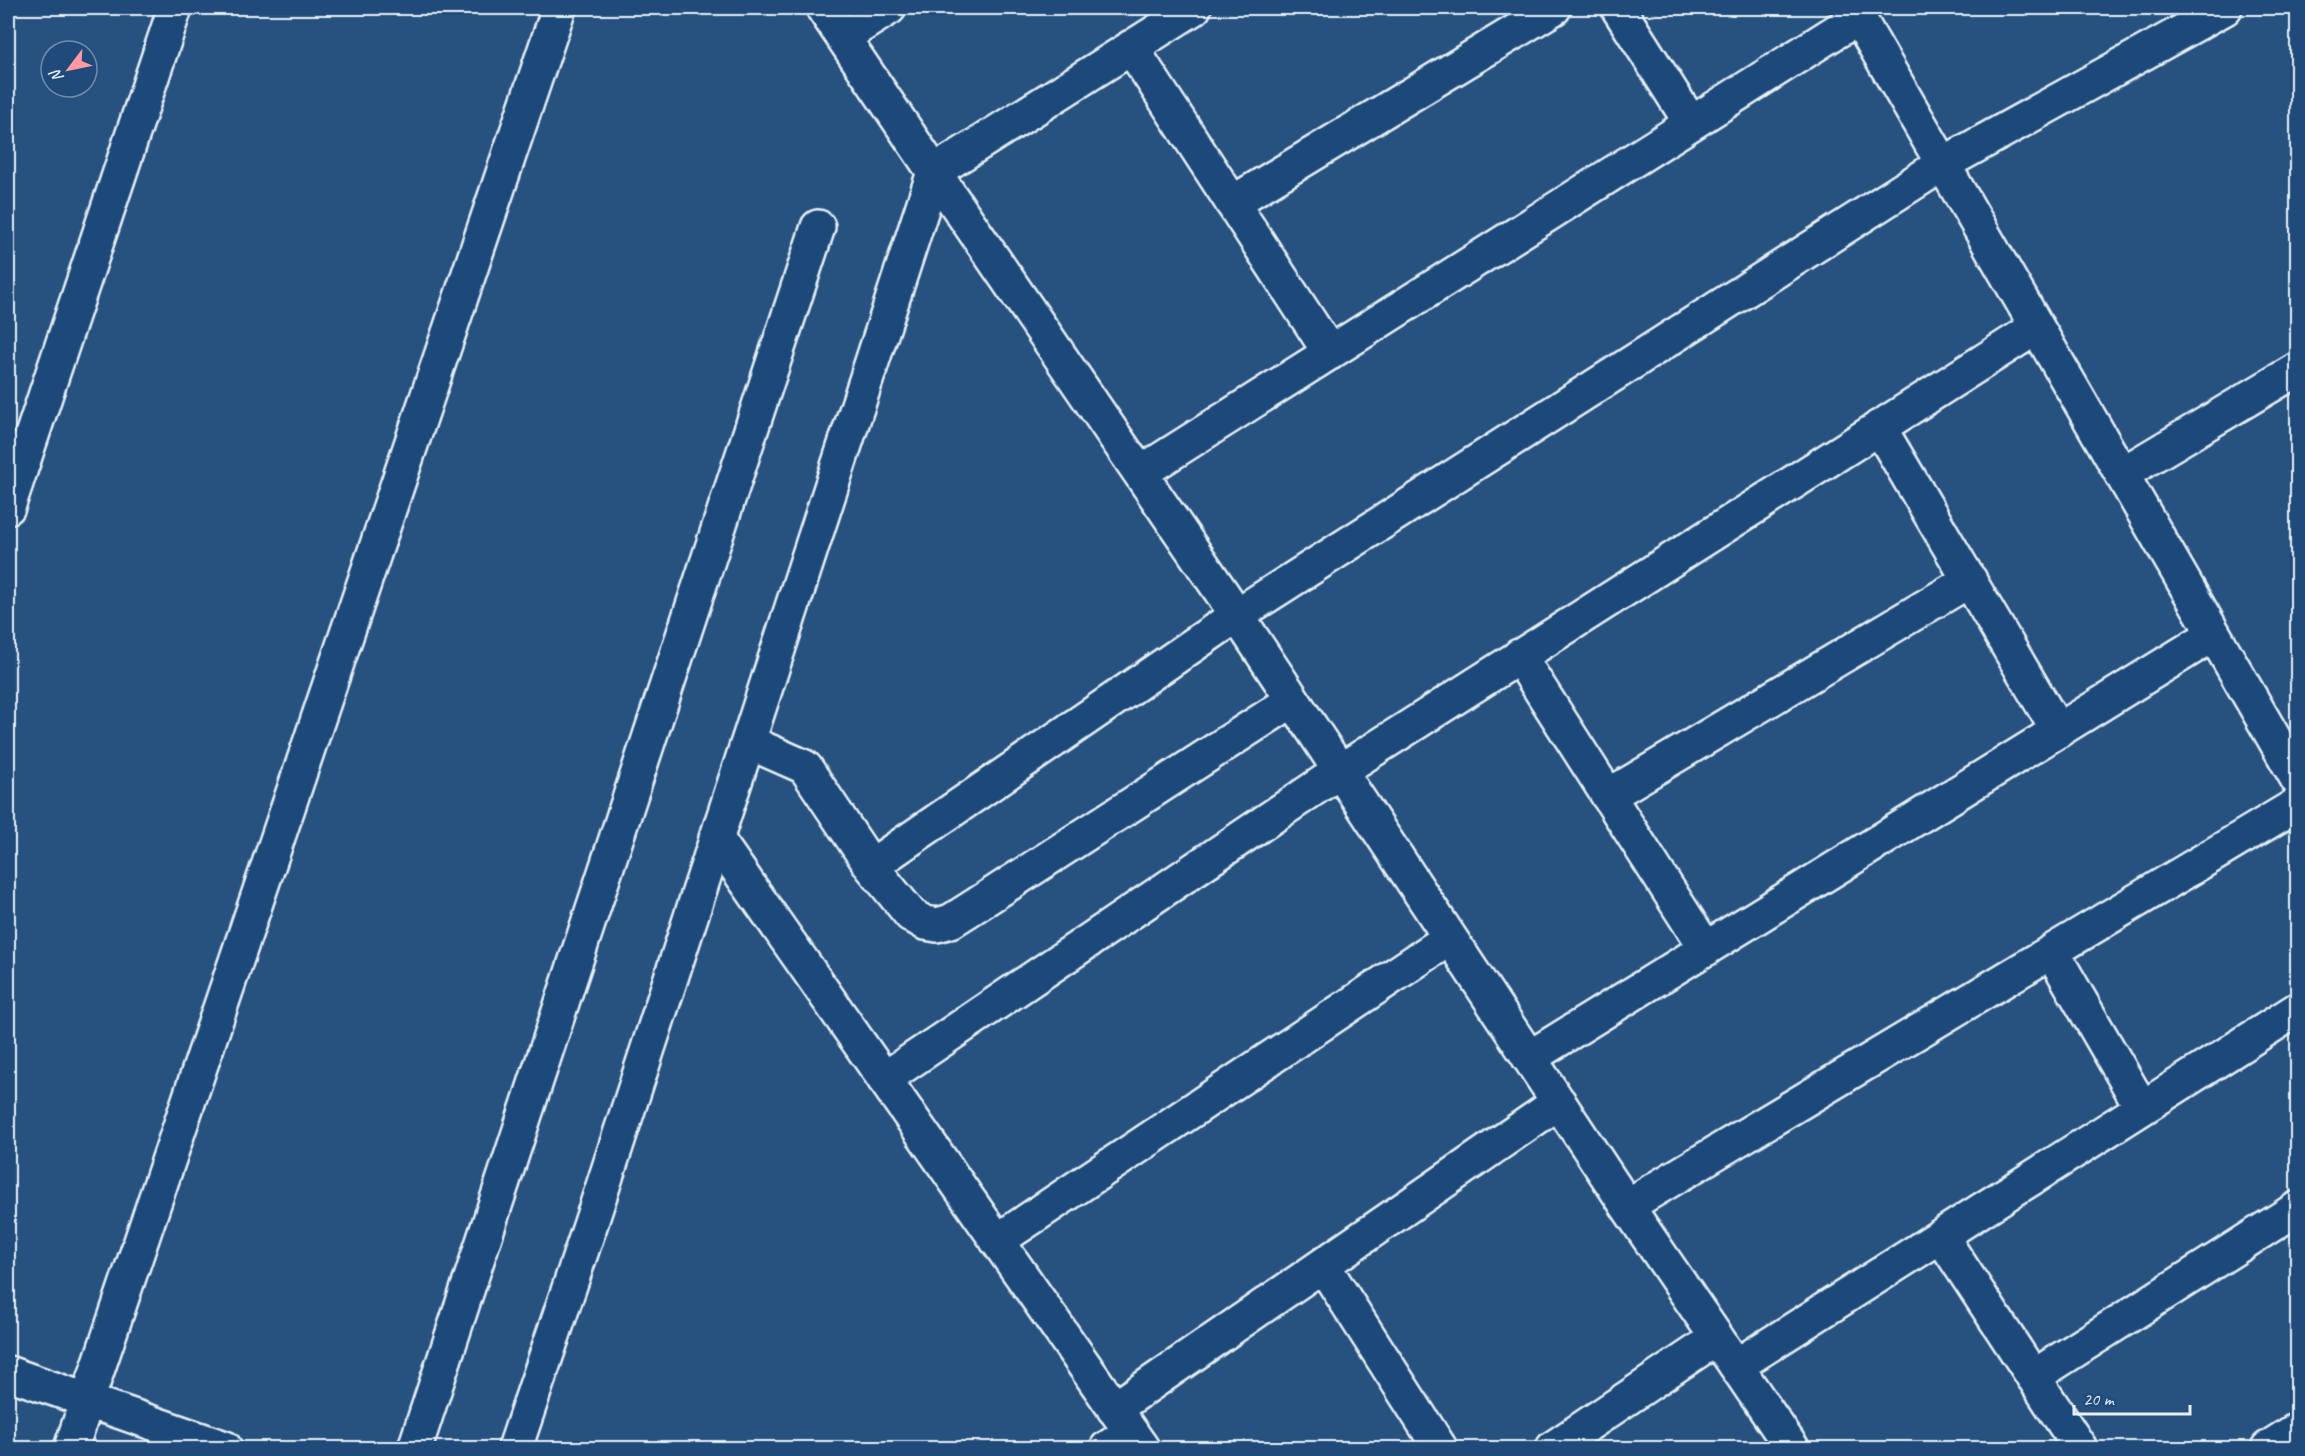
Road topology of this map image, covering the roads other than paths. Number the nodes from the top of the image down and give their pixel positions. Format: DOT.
graph roads {
  1 [pos="175,8"];
  2 [pos="559,8"];
  3 [pos="823,8"];
  4 [pos="889,8"];
  5 [pos="1194,8"];
  6 [pos="1554,8"];
  7 [pos="1618,8"];
  8 [pos="2225,8"];
  9 [pos="1856,12"];
  10 [pos="843,37"];
  11 [pos="1131,47"];
  12 [pos="1691,123"];
  13 [pos="1943,164"];
  14 [pos="934,171"];
  15 [pos="1232,203"];
  16 [pos="818,226"];
  17 [pos="2037,327"];
  18 [pos="1330,353"];
  19 [pos="2298,369"];
  20 [pos="1880,427"];
  21 [pos="1140,473"];
  22 [pos="2122,474"];
  23 [pos="8,507"];
  24 [pos="1970,580"];
  25 [pos="1237,615"];
  26 [pos="2214,634"];
  27 [pos="1520,656"];
  28 [pos="1293,700"];
  29 [pos="2058,731"];
  30 [pos="748,742"];
  31 [pos="1340,771"];
  32 [pos="2298,780"];
  33 [pos="1608,796"];
  34 [pos="2298,804"];
  35 [pos="717,838"];
  36 [pos="871,866"];
  37 [pos="1450,938"];
  38 [pos="1706,949"];
  39 [pos="2052,952"];
  40 [pos="2298,1010"];
  41 [pos="1529,1058"];
  42 [pos="885,1079"];
  43 [pos="1559,1102"];
  44 [pos="2142,1108"];
  45 [pos="1627,1206"];
  46 [pos="2298,1208"];
  47 [pos="1941,1236"];
  48 [pos="997,1241"];
  49 [pos="1323,1265"];
  50 [pos="1717,1338"];
  51 [pos="1736,1366"];
  52 [pos="8,1373"];
  53 [pos="2033,1377"];
  54 [pos="88,1401"];
  55 [pos="2298,1429"];
  56 [pos="1124,1435"];
  57 [pos="71,1449"];
  58 [pos="225,1449"];
  59 [pos="415,1449"];
  60 [pos="515,1449"];
  61 [pos="1440,1449"];
  62 [pos="1553,1449"];
  63 [pos="1792,1449"];
  64 [pos="2080,1449"];
  65 [pos="2268,1449"];
  1 -- 23 [label="street"];
  2 -- 54 [label="street"];
  3 -- 10 [label="street"];
  4 -- 10 [label="street"];
  5 -- 11 [label="street"];
  6 -- 15 [label="street"];
  7 -- 12 [label="street"];
  8 -- 13 [label="street"];
  9 -- 12 [label="street"];
  9 -- 13 [label="street"];
  10 -- 14 [label="street"];
  11 -- 14 [label="street"];
  11 -- 15 [label="street"];
  12 -- 18 [label="street"];
  13 -- 17 [label="street"];
  13 -- 25 [label="street"];
  14 -- 21 [label="street"];
  14 -- 30 [label="street"];
  15 -- 18 [label="street"];
  16 -- 59 [label="street"];
  17 -- 20 [label="street"];
  17 -- 22 [label="street"];
  18 -- 21 [label="street"];
  19 -- 22 [label="street"];
  20 -- 24 [label="street"];
  20 -- 27 [label="street"];
  21 -- 25 [label="street"];
  22 -- 26 [label="street"];
  24 -- 29 [label="street"];
  24 -- 33 [label="street"];
  25 -- 28 [label="street"];
  25 -- 36 [label="street"];
  26 -- 29 [label="street"];
  26 -- 32 [label="street"];
  27 -- 31 [label="street"];
  27 -- 33 [label="street"];
  28 -- 31 [label="street"];
  28 -- 36 [label="street"];
  29 -- 38 [label="street"];
  30 -- 35 [label="street"];
  30 -- 36 [label="street"];
  31 -- 37 [label="street"];
  31 -- 42 [label="street"];
  33 -- 38 [label="street"];
  34 -- 39 [label="street"];
  35 -- 42 [label="street"];
  35 -- 60 [label="street"];
  37 -- 41 [label="street"];
  37 -- 48 [label="street"];
  38 -- 41 [label="street"];
  39 -- 44 [label="street"];
  39 -- 45 [label="street"];
  40 -- 44 [label="street"];
  41 -- 43 [label="street"];
  42 -- 48 [label="street"];
  43 -- 45 [label="street"];
  43 -- 49 [label="street"];
  44 -- 47 [label="street"];
  45 -- 50 [label="street"];
  46 -- 53 [label="street"];
  47 -- 51 [label="street"];
  47 -- 53 [label="street"];
  48 -- 56 [label="street"];
  49 -- 56 [label="street"];
  49 -- 61 [label="street"];
  50 -- 51 [label="street"];
  50 -- 62 [label="street"];
  51 -- 63 [label="street"];
  52 -- 54 [label="street"];
  53 -- 64 [label="street"];
  54 -- 57 [label="street"];
  54 -- 58 [label="street"];
  55 -- 65 [label="street"];
}
